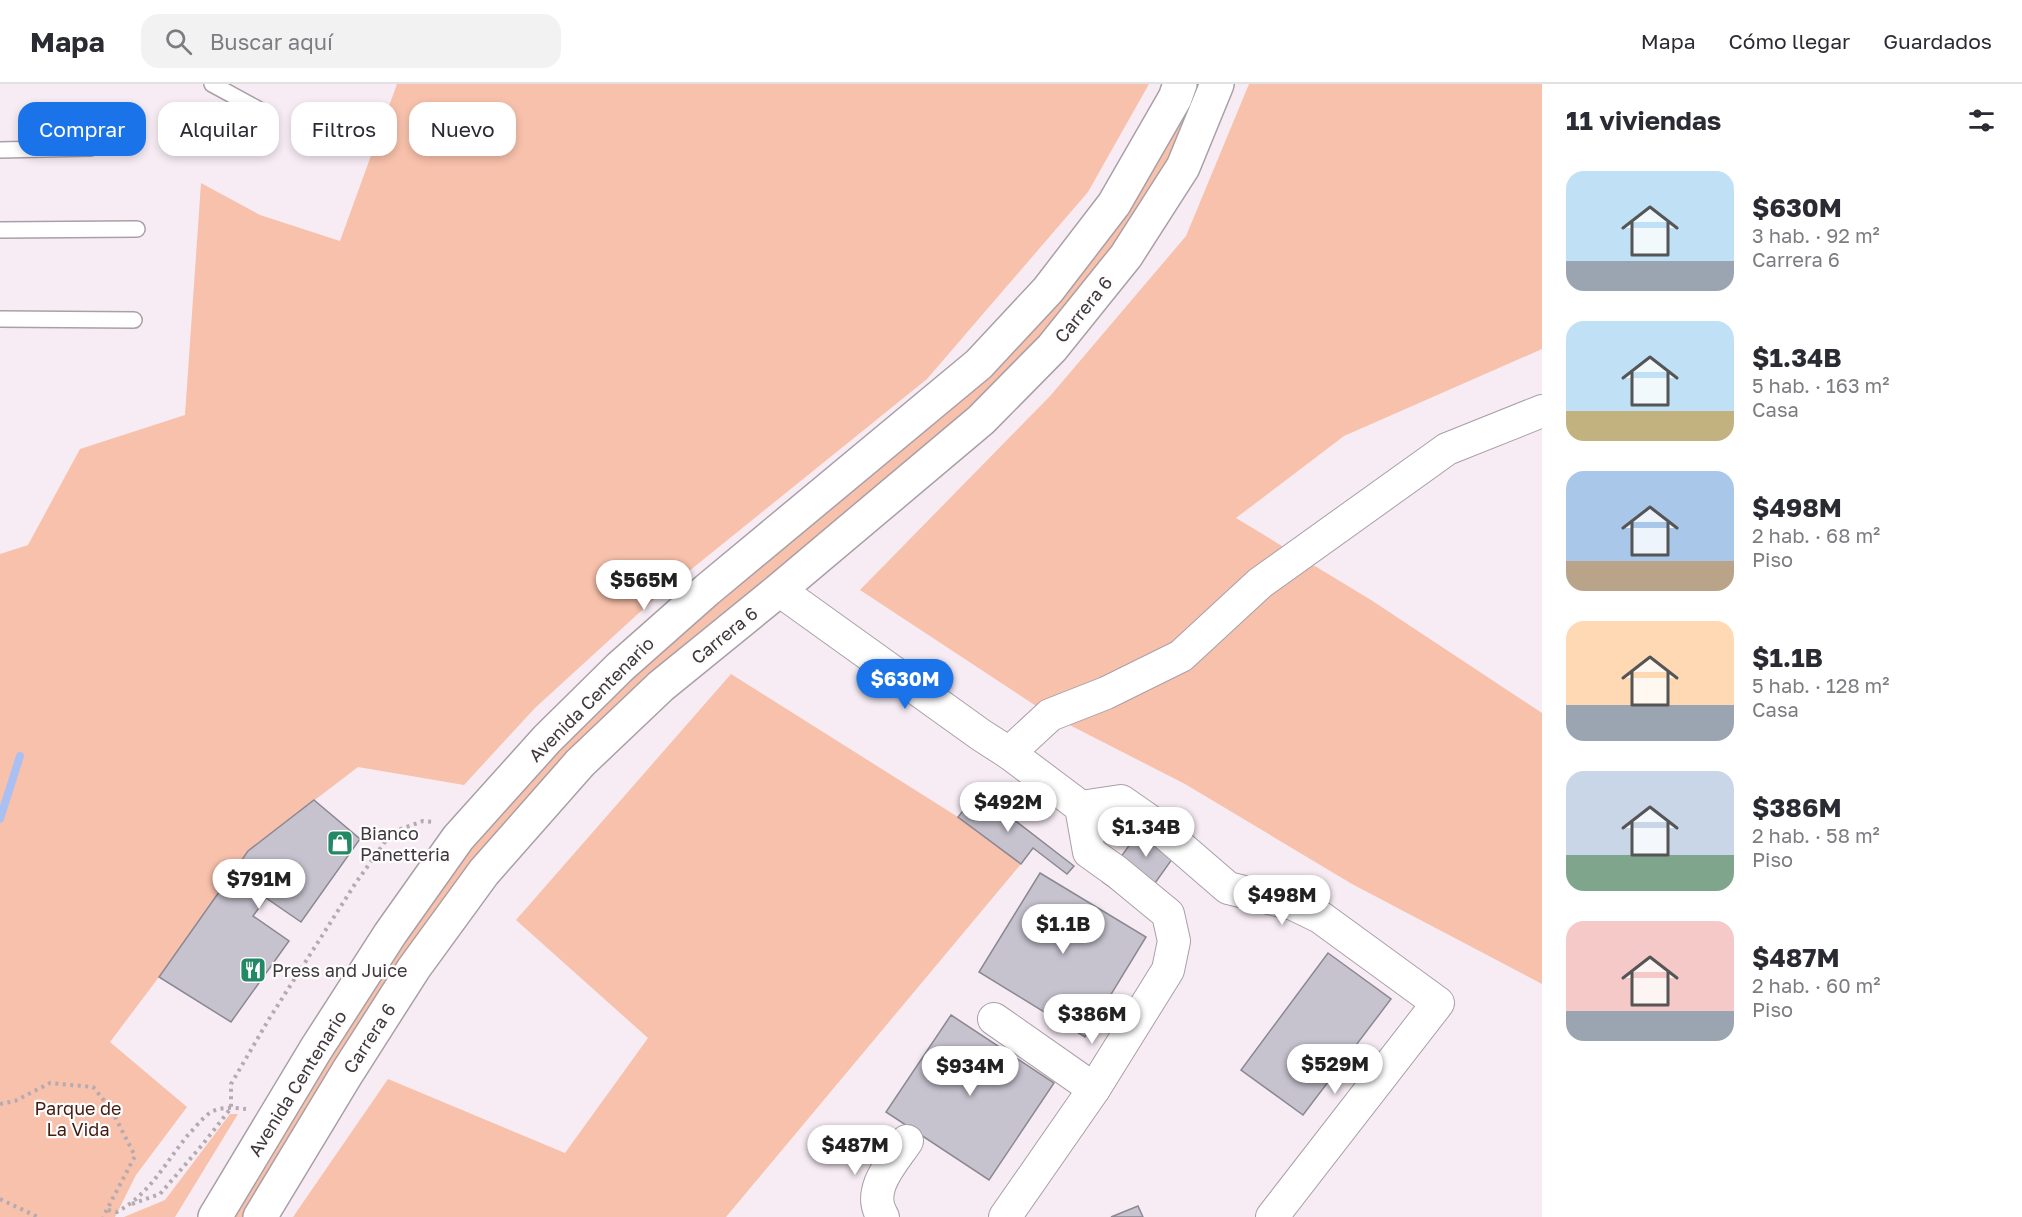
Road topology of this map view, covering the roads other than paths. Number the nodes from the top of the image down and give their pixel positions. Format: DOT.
graph roads {
  1 [pos="212,84"];
  2 [pos="1180,84"];
  3 [pos="1217,84"];
  4 [pos="245,102"];
  5 [pos="0,150"];
  6 [pos="18,150"];
  7 [pos="137,229"];
  8 [pos="0,230"];
  9 [pos="0,318"];
  10 [pos="134,320"];
  11 [pos="1542,411"];
  12 [pos="780,590"];
  13 [pos="1009,753"];
  14 [pos="1081,807"];
  15 [pos="994,1019"];
  16 [pos="1094,1089"];
  17 [pos="907,1141"];
  18 [pos="215,1217"];
  19 [pos="260,1217"];
  20 [pos="883,1217"];
  21 [pos="1005,1217"];
  22 [pos="1272,1217"];
  1 -- 4 [label="lane"];
  2 -- 18 [label="main road, Avenida Centenario"];
  3 -- 12 [label="main road, Carrera 6"];
  5 -- 6 [label="lane"];
  7 -- 8 [label="lane"];
  9 -- 10 [label="lane"];
  11 -- 13 [label="street"];
  12 -- 13 [label="street"];
  12 -- 19 [label="main road, Carrera 6"];
  13 -- 14 [label="street"];
  14 -- 16 [label="street"];
  14 -- 22 [label="street"];
  15 -- 16 [label="street"];
  16 -- 21 [label="street"];
  17 -- 20 [label="street"];
}
